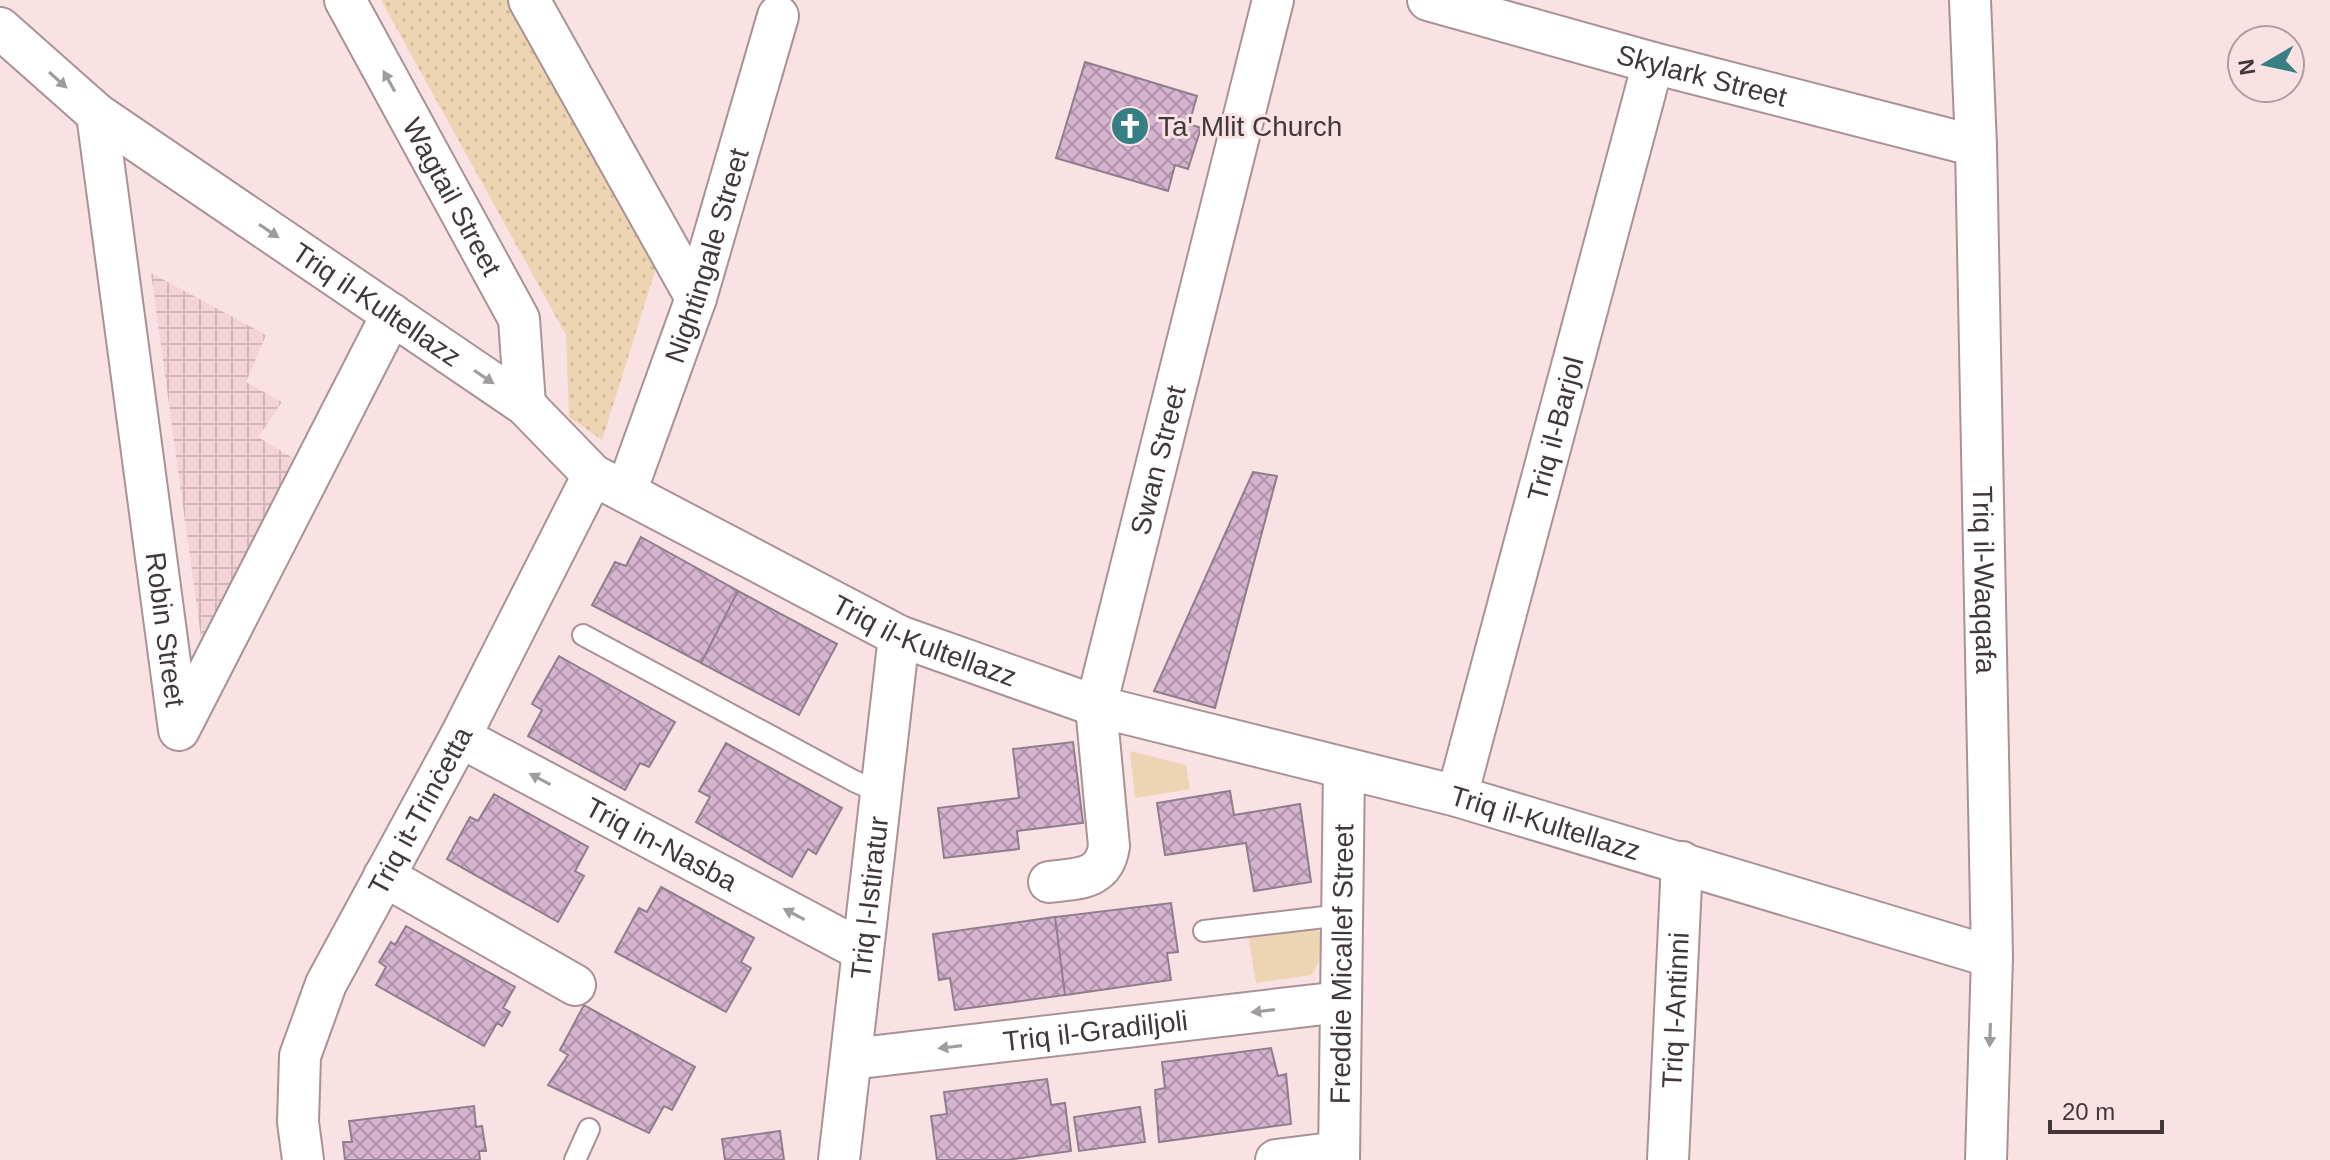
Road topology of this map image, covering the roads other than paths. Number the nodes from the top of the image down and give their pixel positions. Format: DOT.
graph roads {
  1 [pos="345,0"];
  2 [pos="529,0"];
  3 [pos="1273,0"];
  4 [pos="1428,0"];
  5 [pos="1970,0"];
  6 [pos="778,16"];
  7 [pos="0,28"];
  8 [pos="1653,63"];
  9 [pos="97,114"];
  10 [pos="1976,146"];
  11 [pos="696,298"];
  12 [pos="392,314"];
  13 [pos="525,405"];
  14 [pos="609,484"];
  15 [pos="583,635"];
  16 [pos="899,636"];
  17 [pos="1096,706"];
  18 [pos="460,737"];
  19 [pos="1344,769"];
  20 [pos="881,793"];
  21 [pos="1457,796"];
  22 [pos="1682,862"];
  23 [pos="384,876"];
  24 [pos="1049,882"];
  25 [pos="1342,915"];
  26 [pos="1204,931"];
  27 [pos="863,951"];
  28 [pos="1992,957"];
  29 [pos="575,985"];
  30 [pos="1341,1002"];
  31 [pos="851,1059"];
  32 [pos="589,1129"];
  33 [pos="1339,1156"];
  34 [pos="303,1160"];
  35 [pos="575,1160"];
  36 [pos="839,1160"];
  37 [pos="1276,1160"];
  38 [pos="1668,1160"];
  39 [pos="1986,1160"];
  13 -- 1 [label="street, Wagtail Street, one-way"];
  2 -- 11 [label="street"];
  3 -- 17 [label="street, Swan Street"];
  4 -- 8 [label="street, Skylark Street"];
  5 -- 10 [label="street, Triq il-Waqqafa"];
  6 -- 11 [label="street, Nightingale Street"];
  7 -- 9 [label="street, Triq il-Kultellazz, one-way"];
  8 -- 10 [label="street, Skylark Street"];
  8 -- 21 [label="street, Triq il-Barjol"];
  9 -- 12 [label="street, Triq il-Kultellazz, one-way"];
  9 -- 12 [label="street, Robin Street"];
  10 -- 28 [label="street, Triq il-Waqqafa"];
  11 -- 14 [label="street, Nightingale Street"];
  12 -- 13 [label="street, Triq il-Kultellazz, one-way"];
  13 -- 14 [label="street, Triq il-Kultellazz"];
  14 -- 16 [label="street, Triq il-Kultellazz"];
  14 -- 18 [label="street, Triq it-Trinċetta"];
  15 -- 20 [label="lane"];
  16 -- 17 [label="street, Triq il-Kultellazz"];
  16 -- 20 [label="street, Triq l-Istiratur"];
  17 -- 19 [label="street, Triq il-Kultellazz"];
  17 -- 24 [label="street, Swan Street"];
  18 -- 23 [label="street, Triq it-Trinċetta"];
  27 -- 18 [label="street, Triq in-Nasba, one-way"];
  19 -- 21 [label="street, Triq il-Kultellazz"];
  19 -- 25 [label="street, Freddie Micallef Street"];
  20 -- 27 [label="street, Triq l-Istiratur"];
  21 -- 22 [label="street, Triq il-Kultellazz"];
  22 -- 28 [label="street, Triq il-Kultellazz"];
  22 -- 38 [label="street, Triq l-Antinni"];
  23 -- 29 [label="street"];
  23 -- 34 [label="street, Triq it-Trinċetta"];
  25 -- 26 [label="lane"];
  25 -- 30 [label="street, Freddie Micallef Street"];
  27 -- 31 [label="street, Triq l-Istiratur"];
  28 -- 39 [label="street, Triq il-Waqqafa, one-way"];
  30 -- 31 [label="street, Triq il-Gradiljoli, one-way"];
  30 -- 33 [label="street, Freddie Micallef Street"];
  31 -- 36 [label="street, Triq l-Istiratur"];
  32 -- 35 [label="lane"];
  33 -- 37 [label="street"];
}
